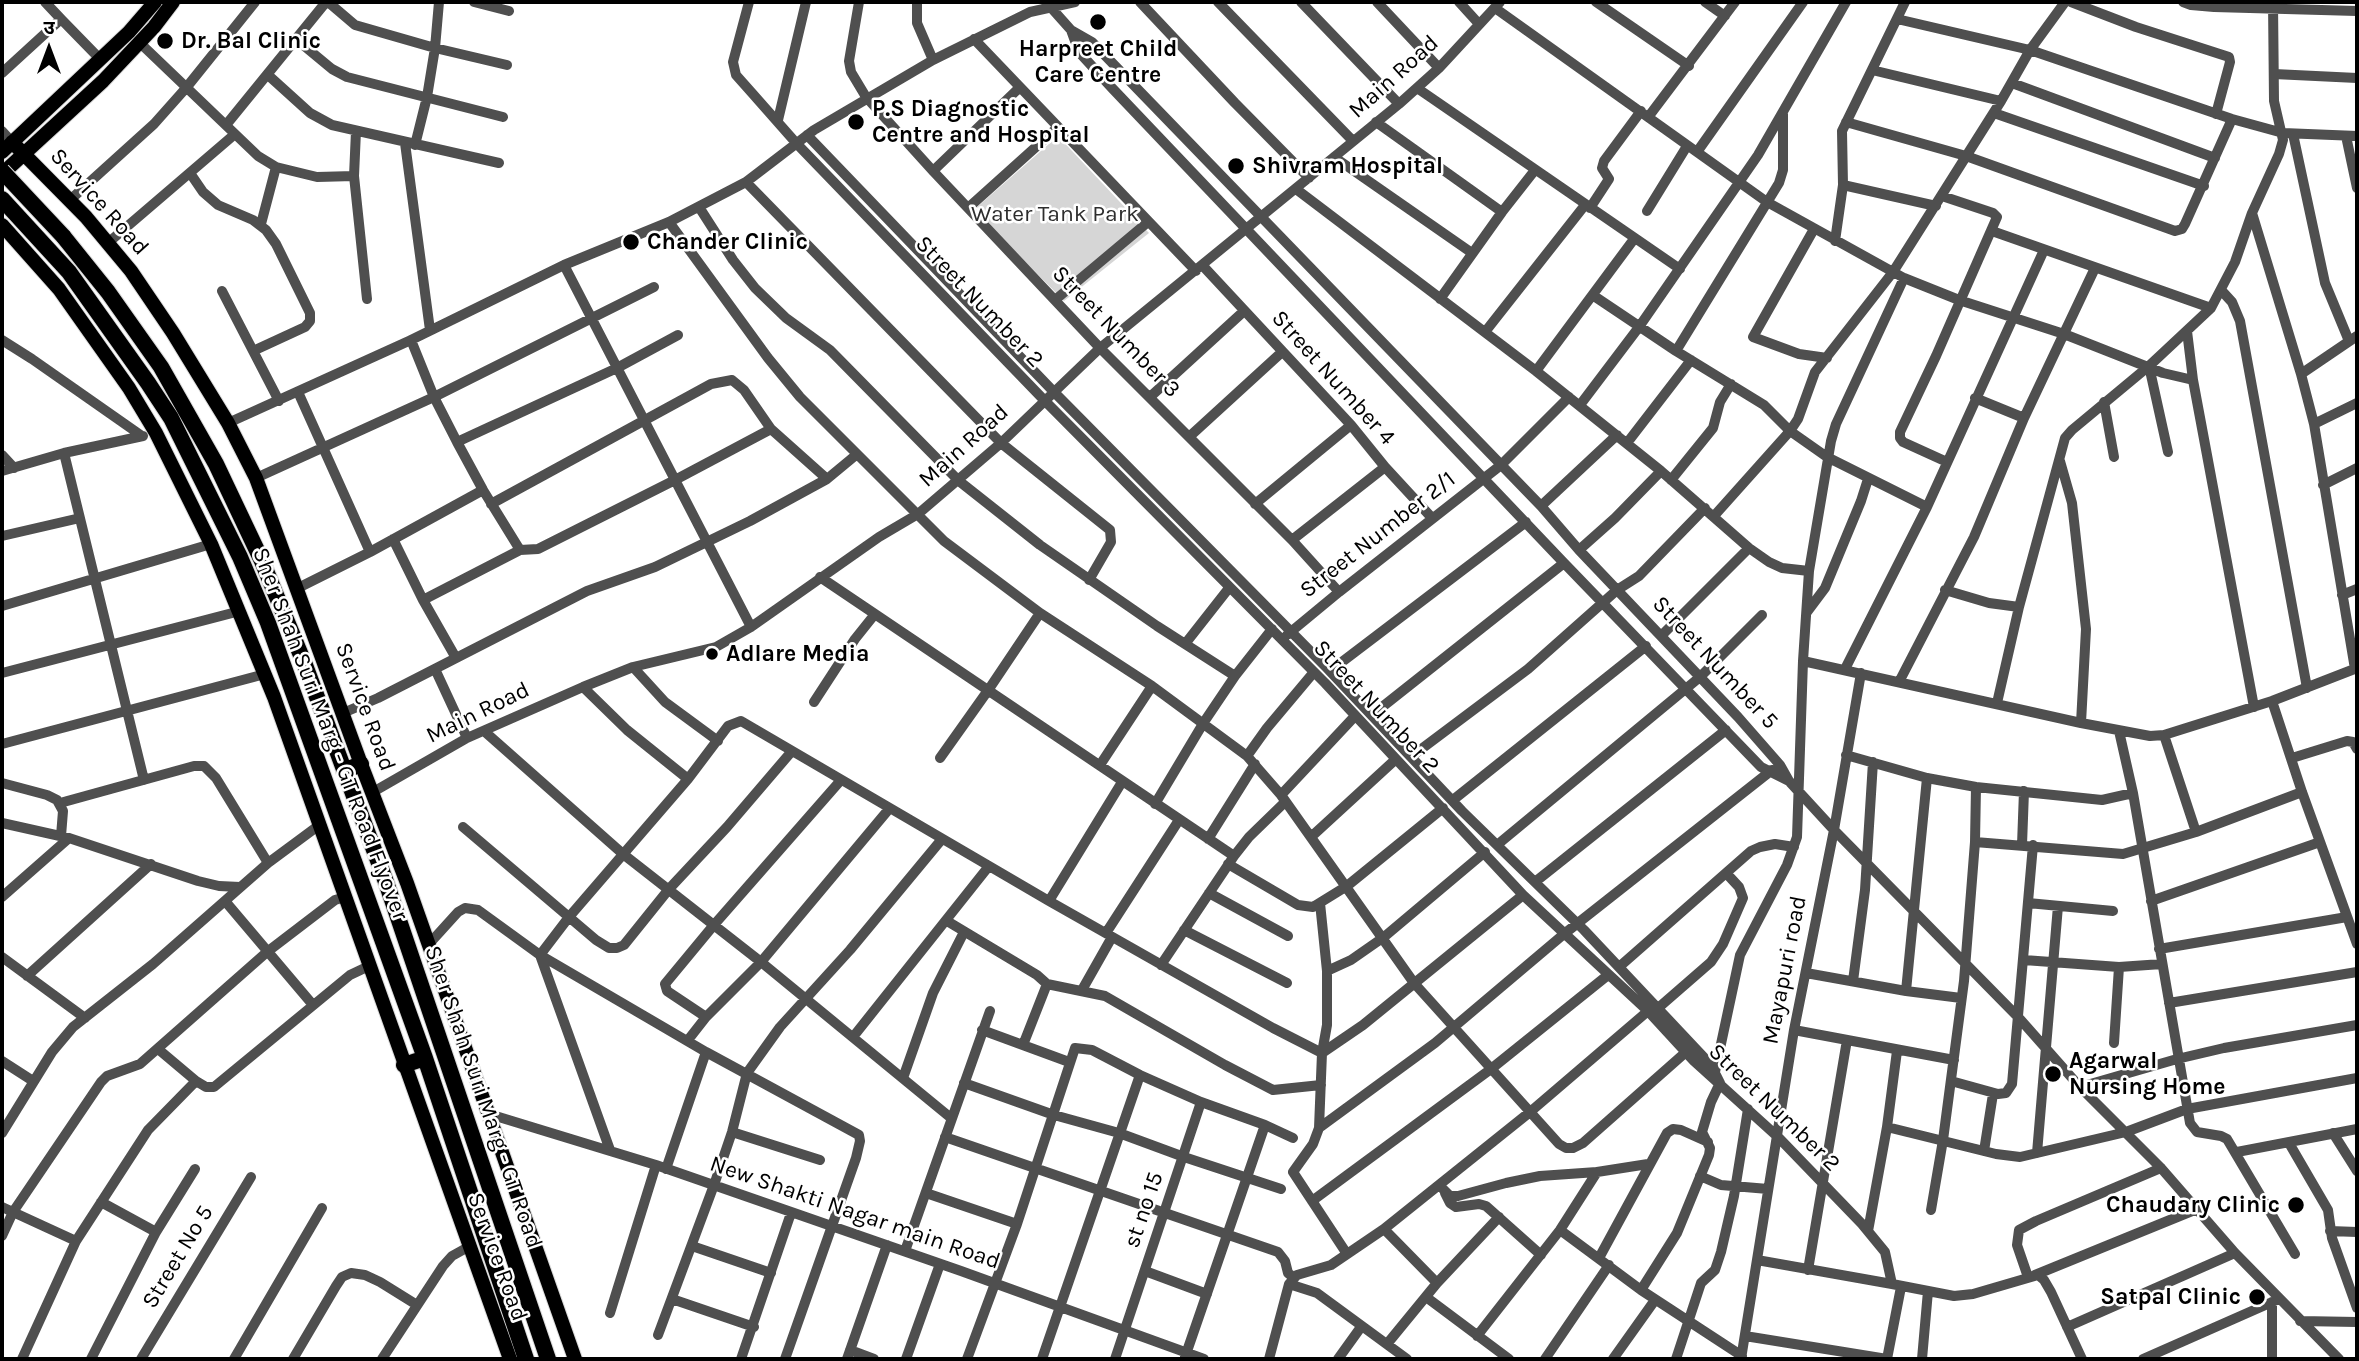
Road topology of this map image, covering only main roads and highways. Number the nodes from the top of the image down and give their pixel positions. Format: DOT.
graph roads {
  1 [pos="156,2"];
  2 [pos="173,2"];
  3 [pos="5,142"];
  4 [pos="23,153"];
  5 [pos="2,173"];
  6 [pos="2,199"];
  7 [pos="2,225"];
  8 [pos="361,764"];
  9 [pos="344,771"];
  10 [pos="425,1058"];
  11 [pos="404,1065"];
  12 [pos="510,1359"];
  13 [pos="526,1359"];
  14 [pos="548,1359"];
  15 [pos="575,1359"];
  1 -- 3 [label="main road"];
  2 -- 4 [label="main road"];
  3 -- 4 [label="main road, Service Road"];
  4 -- 5 [label="main road"];
  4 -- 8 [label="main road, Service Road"];
  5 -- 9 [label="highway, Sher Shah Suri Marg - GT Road Flyover, bridge"];
  6 -- 10 [label="highway, Sher Shah Suri Marg - GT Road Flyover"];
  7 -- 11 [label="main road, Service Road"];
  8 -- 9 [label="highway"];
  8 -- 15 [label="main road, Service Road"];
  9 -- 14 [label="highway, Sher Shah Suri Marg - GT Road"];
  10 -- 11 [label="highway"];
  10 -- 13 [label="highway, Sher Shah Suri Marg - GT Road"];
  11 -- 12 [label="main road, Service Road"];
}
